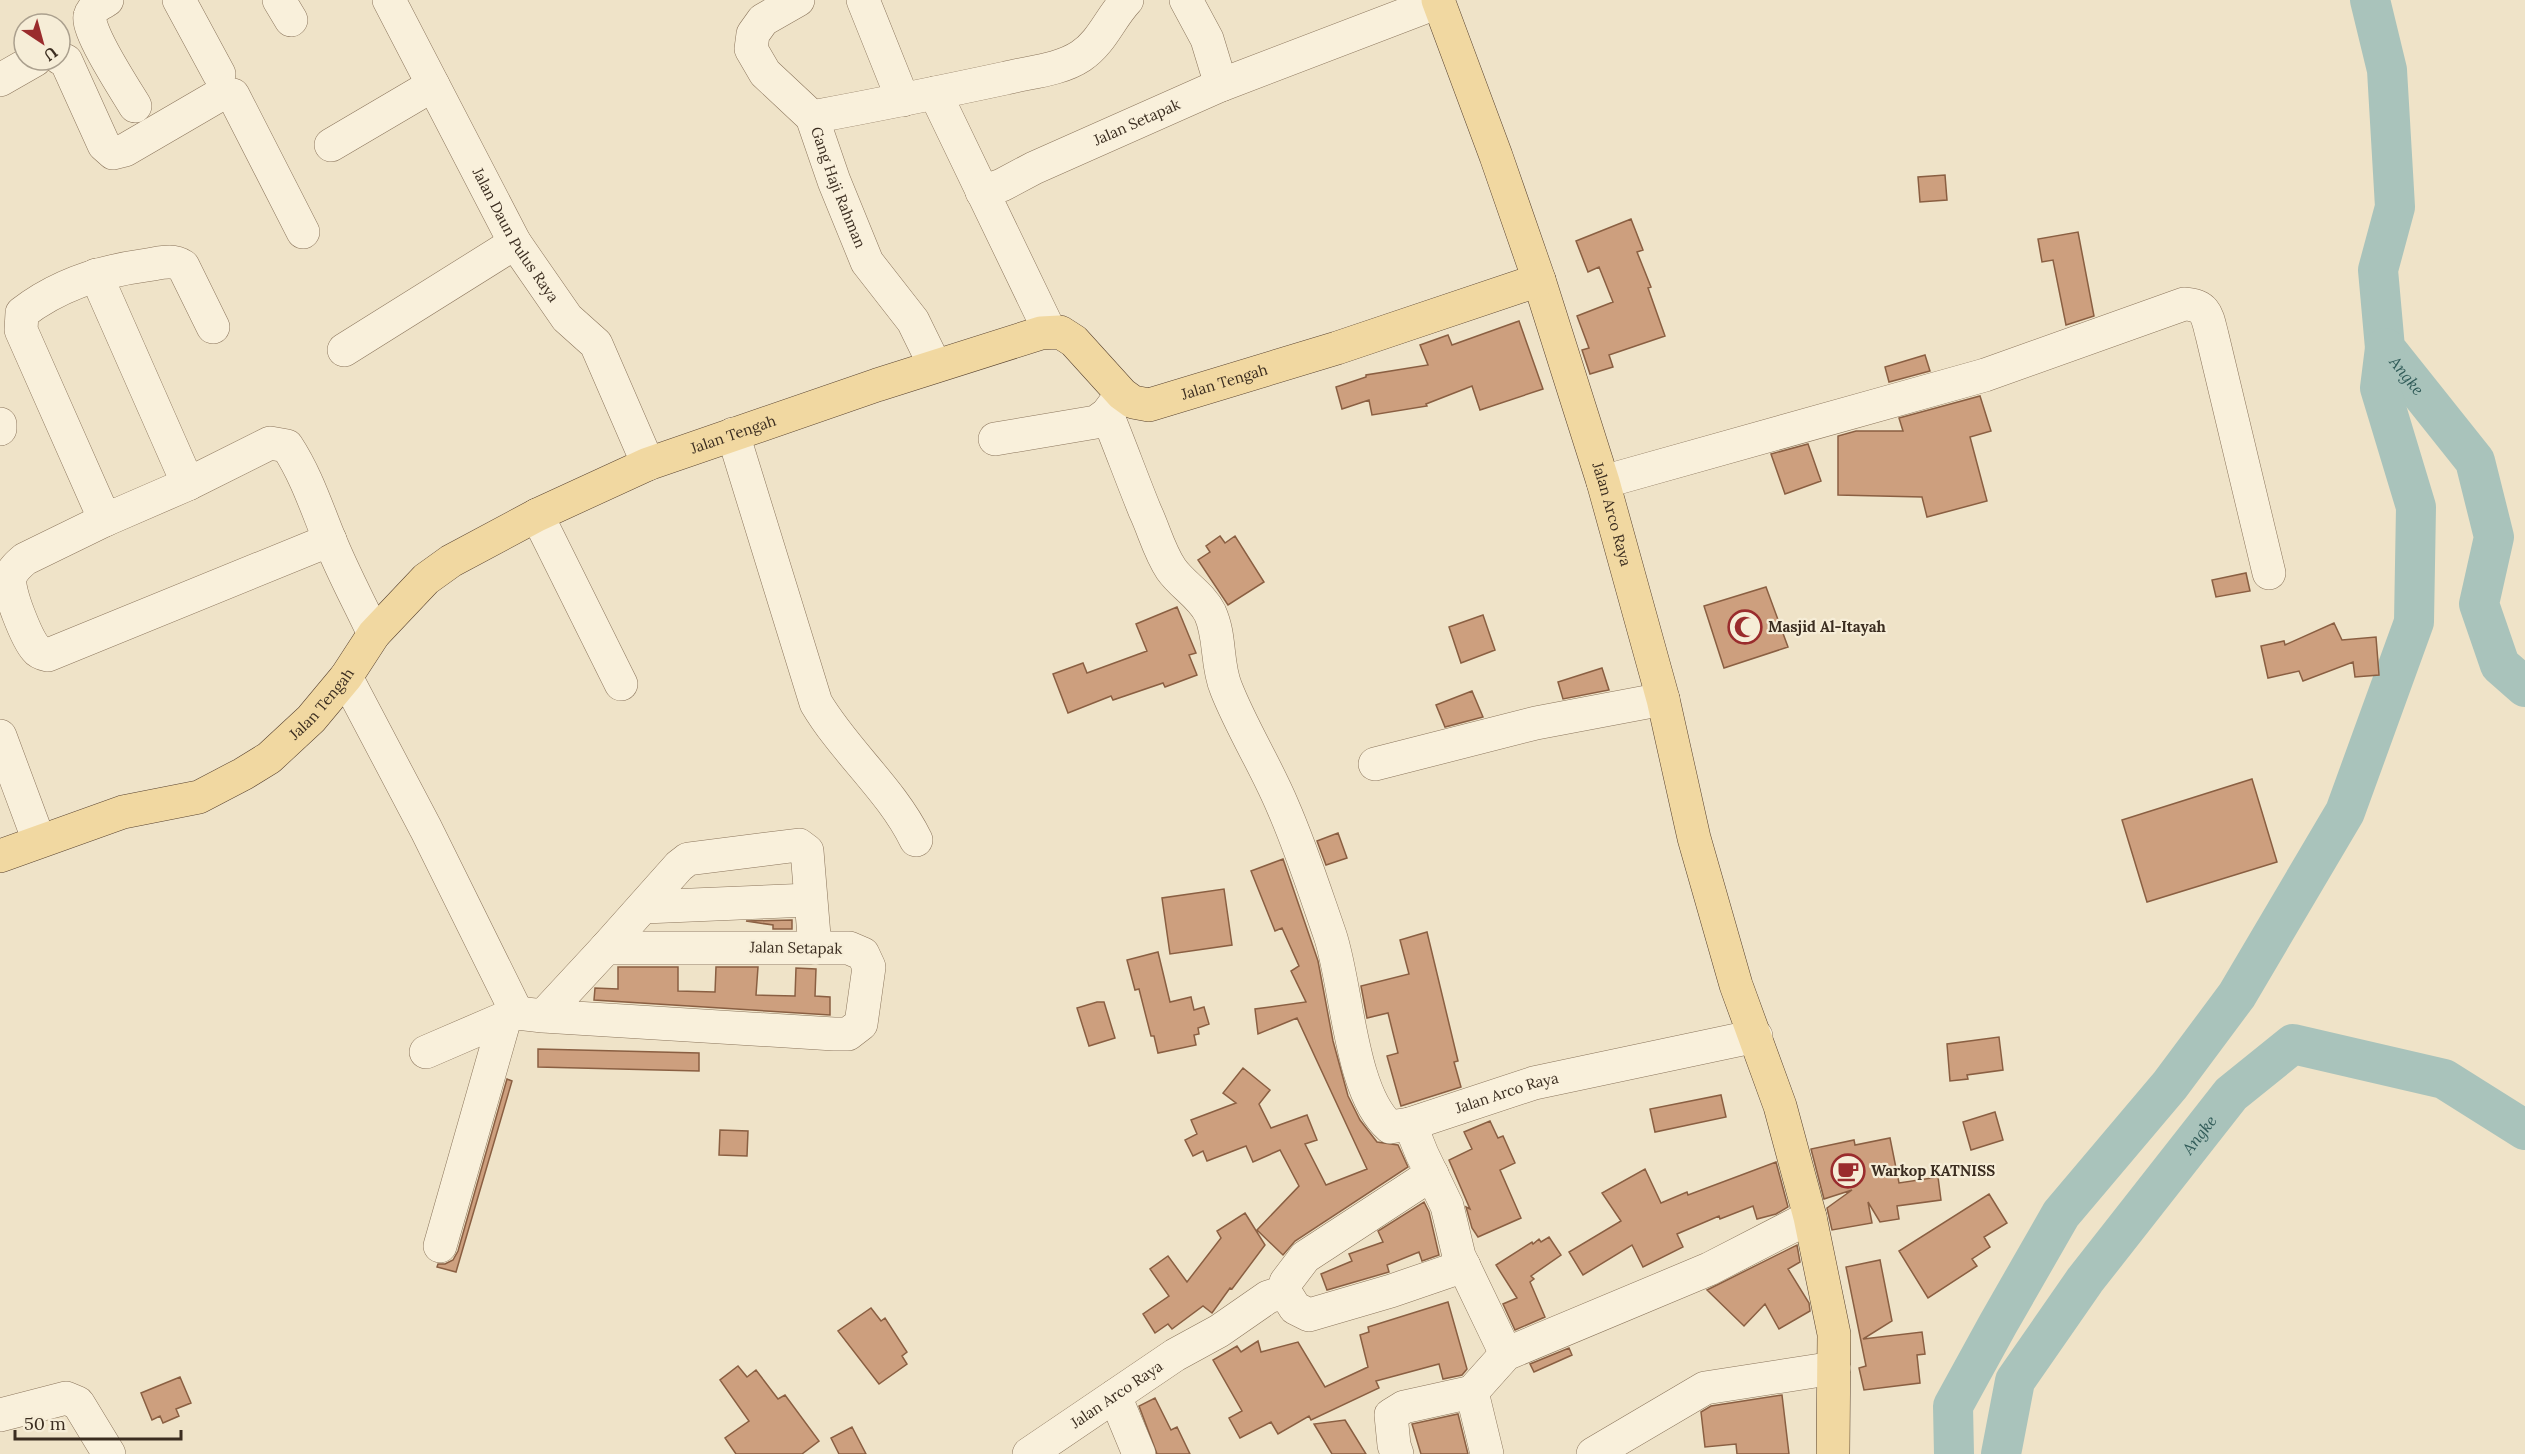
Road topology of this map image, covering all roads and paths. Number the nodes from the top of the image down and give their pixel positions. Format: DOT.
graph roads {
  1 [pos="179,0"];
  2 [pos="389,0"];
  3 [pos="798,0"];
  4 [pos="863,0"];
  5 [pos="1127,0"];
  6 [pos="1186,0"];
  7 [pos="1438,1"];
  8 [pos="98,2"];
  9 [pos="14,72"];
  10 [pos="71,72"];
  11 [pos="219,74"];
  12 [pos="0,80"];
  13 [pos="433,85"];
  14 [pos="1221,85"];
  15 [pos="935,93"];
  16 [pos="903,100"];
  17 [pos="135,106"];
  18 [pos="812,117"];
  19 [pos="331,145"];
  20 [pos="982,192"];
  21 [pos="303,232"];
  22 [pos="515,243"];
  23 [pos="96,275"];
  24 [pos="1539,280"];
  25 [pos="213,327"];
  26 [pos="1050,332"];
  27 [pos="344,350"];
  28 [pos="935,366"];
  29 [pos="1115,404"];
  30 [pos="0,424"];
  31 [pos="0,429"];
  32 [pos="733,434"];
  33 [pos="995,439"];
  34 [pos="648,464"];
  35 [pos="1603,482"];
  36 [pos="188,484"];
  37 [pos="537,515"];
  38 [pos="105,520"];
  39 [pos="330,540"];
  40 [pos="2269,573"];
  41 [pos="374,634"];
  42 [pos="346,677"];
  43 [pos="621,684"];
  44 [pos="1663,699"];
  45 [pos="0,736"];
  46 [pos="1375,765"];
  47 [pos="916,840"];
  48 [pos="39,841"];
  49 [pos="0,856"];
  50 [pos="810,900"];
  51 [pos="644,907"];
  52 [pos="606,948"];
  53 [pos="815,948"];
  54 [pos="522,1016"];
  55 [pos="1756,1036"];
  56 [pos="426,1052"];
  57 [pos="1410,1124"];
  58 [pos="1432,1174"];
  59 [pos="1810,1217"];
  60 [pos="440,1246"];
  61 [pos="1464,1266"];
  62 [pos="1285,1292"];
  63 [pos="1506,1354"];
  64 [pos="1834,1368"];
  65 [pos="1472,1392"];
  66 [pos="1115,1396"];
  67 [pos="0,1415"];
  68 [pos="1069,1442"];
  69 [pos="109,1454"];
  70 [pos="1029,1454"];
  71 [pos="1139,1454"];
  72 [pos="1397,1454"];
  73 [pos="1486,1454"];
  74 [pos="1593,1454"];
  75 [pos="1833,1454"];
  1 -- 11 [label="street"];
  2 -- 13 [label="street, Jalan Daun Pulus Raya"];
  3 -- 18 [label="street, Gang Haji Rahman"];
  4 -- 16 [label="street"];
  5 -- 15 [label="street"];
  6 -- 14 [label="street"];
  7 -- 14 [label="street, Jalan Setapak"];
  7 -- 24 [label="main road, Jalan Arco Raya"];
  8 -- 17 [label="street"];
  9 -- 12 [label="street"];
  10 -- 21 [label="street"];
  13 -- 19 [label="street"];
  13 -- 22 [label="street, Jalan Daun Pulus Raya"];
  14 -- 20 [label="street, Jalan Setapak"];
  15 -- 16 [label="street"];
  15 -- 20 [label="street"];
  16 -- 18 [label="street"];
  18 -- 28 [label="street, Gang Haji Rahman"];
  20 -- 26 [label="street"];
  22 -- 27 [label="street"];
  22 -- 34 [label="street, Jalan Daun Pulus Raya"];
  23 -- 25 [label="street"];
  23 -- 36 [label="street"];
  23 -- 38 [label="street"];
  24 -- 29 [label="main road, Jalan Tengah"];
  24 -- 35 [label="main road, Jalan Arco Raya"];
  26 -- 28 [label="main road, Jalan Tengah"];
  26 -- 29 [label="main road, Jalan Tengah"];
  28 -- 32 [label="main road, Jalan Tengah"];
  29 -- 33 [label="street"];
  29 -- 57 [label="street"];
  30 -- 31 [label="street"];
  32 -- 34 [label="main road, Jalan Tengah"];
  32 -- 47 [label="street"];
  34 -- 37 [label="main road, Jalan Tengah"];
  35 -- 40 [label="street"];
  35 -- 44 [label="main road, Jalan Arco Raya"];
  36 -- 38 [label="street"];
  36 -- 39 [label="street"];
  37 -- 41 [label="main road, Jalan Tengah"];
  37 -- 43 [label="street"];
  38 -- 39 [label="street"];
  39 -- 41 [label="street"];
  41 -- 42 [label="main road, Jalan Tengah"];
  42 -- 48 [label="main road, Jalan Tengah"];
  42 -- 54 [label="street"];
  44 -- 46 [label="street"];
  44 -- 55 [label="main road, Jalan Arco Raya"];
  45 -- 48 [label="street"];
  48 -- 49 [label="main road, Jalan Tengah"];
  50 -- 51 [label="street"];
  50 -- 51 [label="street"];
  50 -- 53 [label="street"];
  51 -- 52 [label="street"];
  52 -- 53 [label="street, Jalan Setapak"];
  52 -- 54 [label="street"];
  53 -- 54 [label="street, Jalan Setapak"];
  54 -- 56 [label="street"];
  54 -- 60 [label="street"];
  55 -- 57 [label="street, Jalan Arco Raya"];
  55 -- 59 [label="main road, Jalan Arco Raya"];
  57 -- 58 [label="street"];
  58 -- 61 [label="street"];
  58 -- 62 [label="street"];
  59 -- 63 [label="street"];
  59 -- 64 [label="main road, Jalan Arco Raya"];
  61 -- 62 [label="street"];
  61 -- 63 [label="street"];
  62 -- 66 [label="street, Jalan Arco Raya"];
  63 -- 65 [label="street"];
  64 -- 74 [label="street"];
  64 -- 75 [label="main road, Jalan Arco Raya"];
  65 -- 72 [label="street"];
  65 -- 73 [label="street"];
  66 -- 68 [label="street, Jalan Arco Raya"];
  66 -- 71 [label="street"];
  67 -- 69 [label="street"];
  68 -- 70 [label="street, Jalan Arco Raya"];
}
